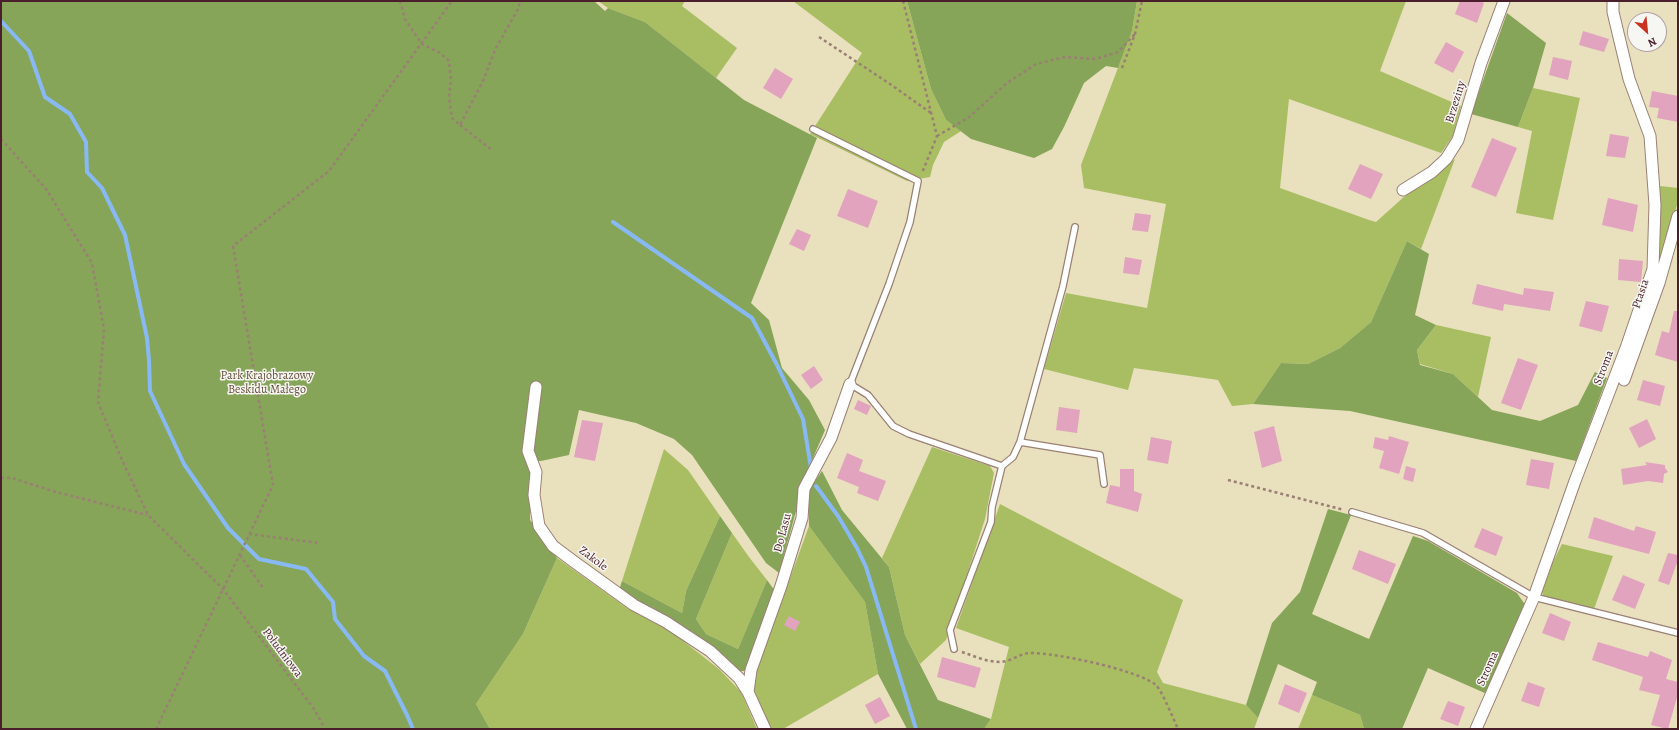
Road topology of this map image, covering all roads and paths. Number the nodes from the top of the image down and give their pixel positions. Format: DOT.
graph roads {
  1 [pos="400,1"];
  2 [pos="452,1"];
  3 [pos="520,1"];
  4 [pos="903,1"];
  5 [pos="1142,1"];
  6 [pos="1504,1"];
  7 [pos="1613,1"];
  8 [pos="1135,34"];
  9 [pos="819,37"];
  10 [pos="422,44"];
  11 [pos="1122,68"];
  12 [pos="932,114"];
  13 [pos="460,125"];
  14 [pos="813,129"];
  15 [pos="937,136"];
  16 [pos="1,139"];
  17 [pos="493,151"];
  18 [pos="918,181"];
  19 [pos="1403,190"];
  20 [pos="1678,216"];
  21 [pos="1075,227"];
  22 [pos="1642,315"];
  23 [pos="1624,380"];
  24 [pos="850,384"];
  25 [pos="536,387"];
  26 [pos="1020,442"];
  27 [pos="1002,466"];
  28 [pos="1,478"];
  29 [pos="1228,480"];
  30 [pos="1104,484"];
  31 [pos="1352,512"];
  32 [pos="148,515"];
  33 [pos="249,534"];
  34 [pos="320,543"];
  35 [pos="240,554"];
  36 [pos="223,589"];
  37 [pos="264,589"];
  38 [pos="1534,597"];
  39 [pos="1678,633"];
  40 [pos="954,649"];
  41 [pos="748,692"];
  42 [pos="156,729"];
  43 [pos="325,729"];
  44 [pos="765,729"];
  45 [pos="1178,729"];
  46 [pos="1476,729"];
  1 -- 10 [label="path"];
  2 -- 10 [label="path"];
  3 -- 13 [label="path"];
  4 -- 12 [label="path"];
  5 -- 8 [label="path"];
  6 -- 19 [label="street, Brzeziny"];
  7 -- 22 [label="street, Stroma"];
  8 -- 11 [label="path"];
  8 -- 15 [label="path"];
  9 -- 12 [label="path"];
  10 -- 13 [label="path"];
  10 -- 33 [label="path"];
  12 -- 15 [label="path"];
  13 -- 17 [label="path"];
  14 -- 18 [label="lane"];
  15 -- 18 [label="path"];
  16 -- 32 [label="path"];
  18 -- 24 [label="lane"];
  20 -- 22 [label="street, Ptasia"];
  21 -- 26 [label="lane"];
  22 -- 23 [label="street, Ptasia"];
  22 -- 38 [label="street, Stroma"];
  24 -- 27 [label="lane"];
  24 -- 41 [label="street, Do Lasu"];
  25 -- 41 [label="street, Zakole"];
  26 -- 27 [label="lane"];
  26 -- 30 [label="lane"];
  27 -- 40 [label="lane"];
  28 -- 32 [label="path"];
  29 -- 31 [label="path"];
  31 -- 38 [label="lane"];
  32 -- 36 [label="path, Południowa"];
  33 -- 34 [label="path"];
  33 -- 35 [label="path"];
  35 -- 36 [label="path"];
  35 -- 37 [label="path"];
  36 -- 42 [label="path"];
  36 -- 43 [label="path, Południowa"];
  38 -- 39 [label="lane"];
  38 -- 46 [label="street, Stroma"];
  40 -- 45 [label="path"];
  41 -- 44 [label="street, Zakole"];
}
